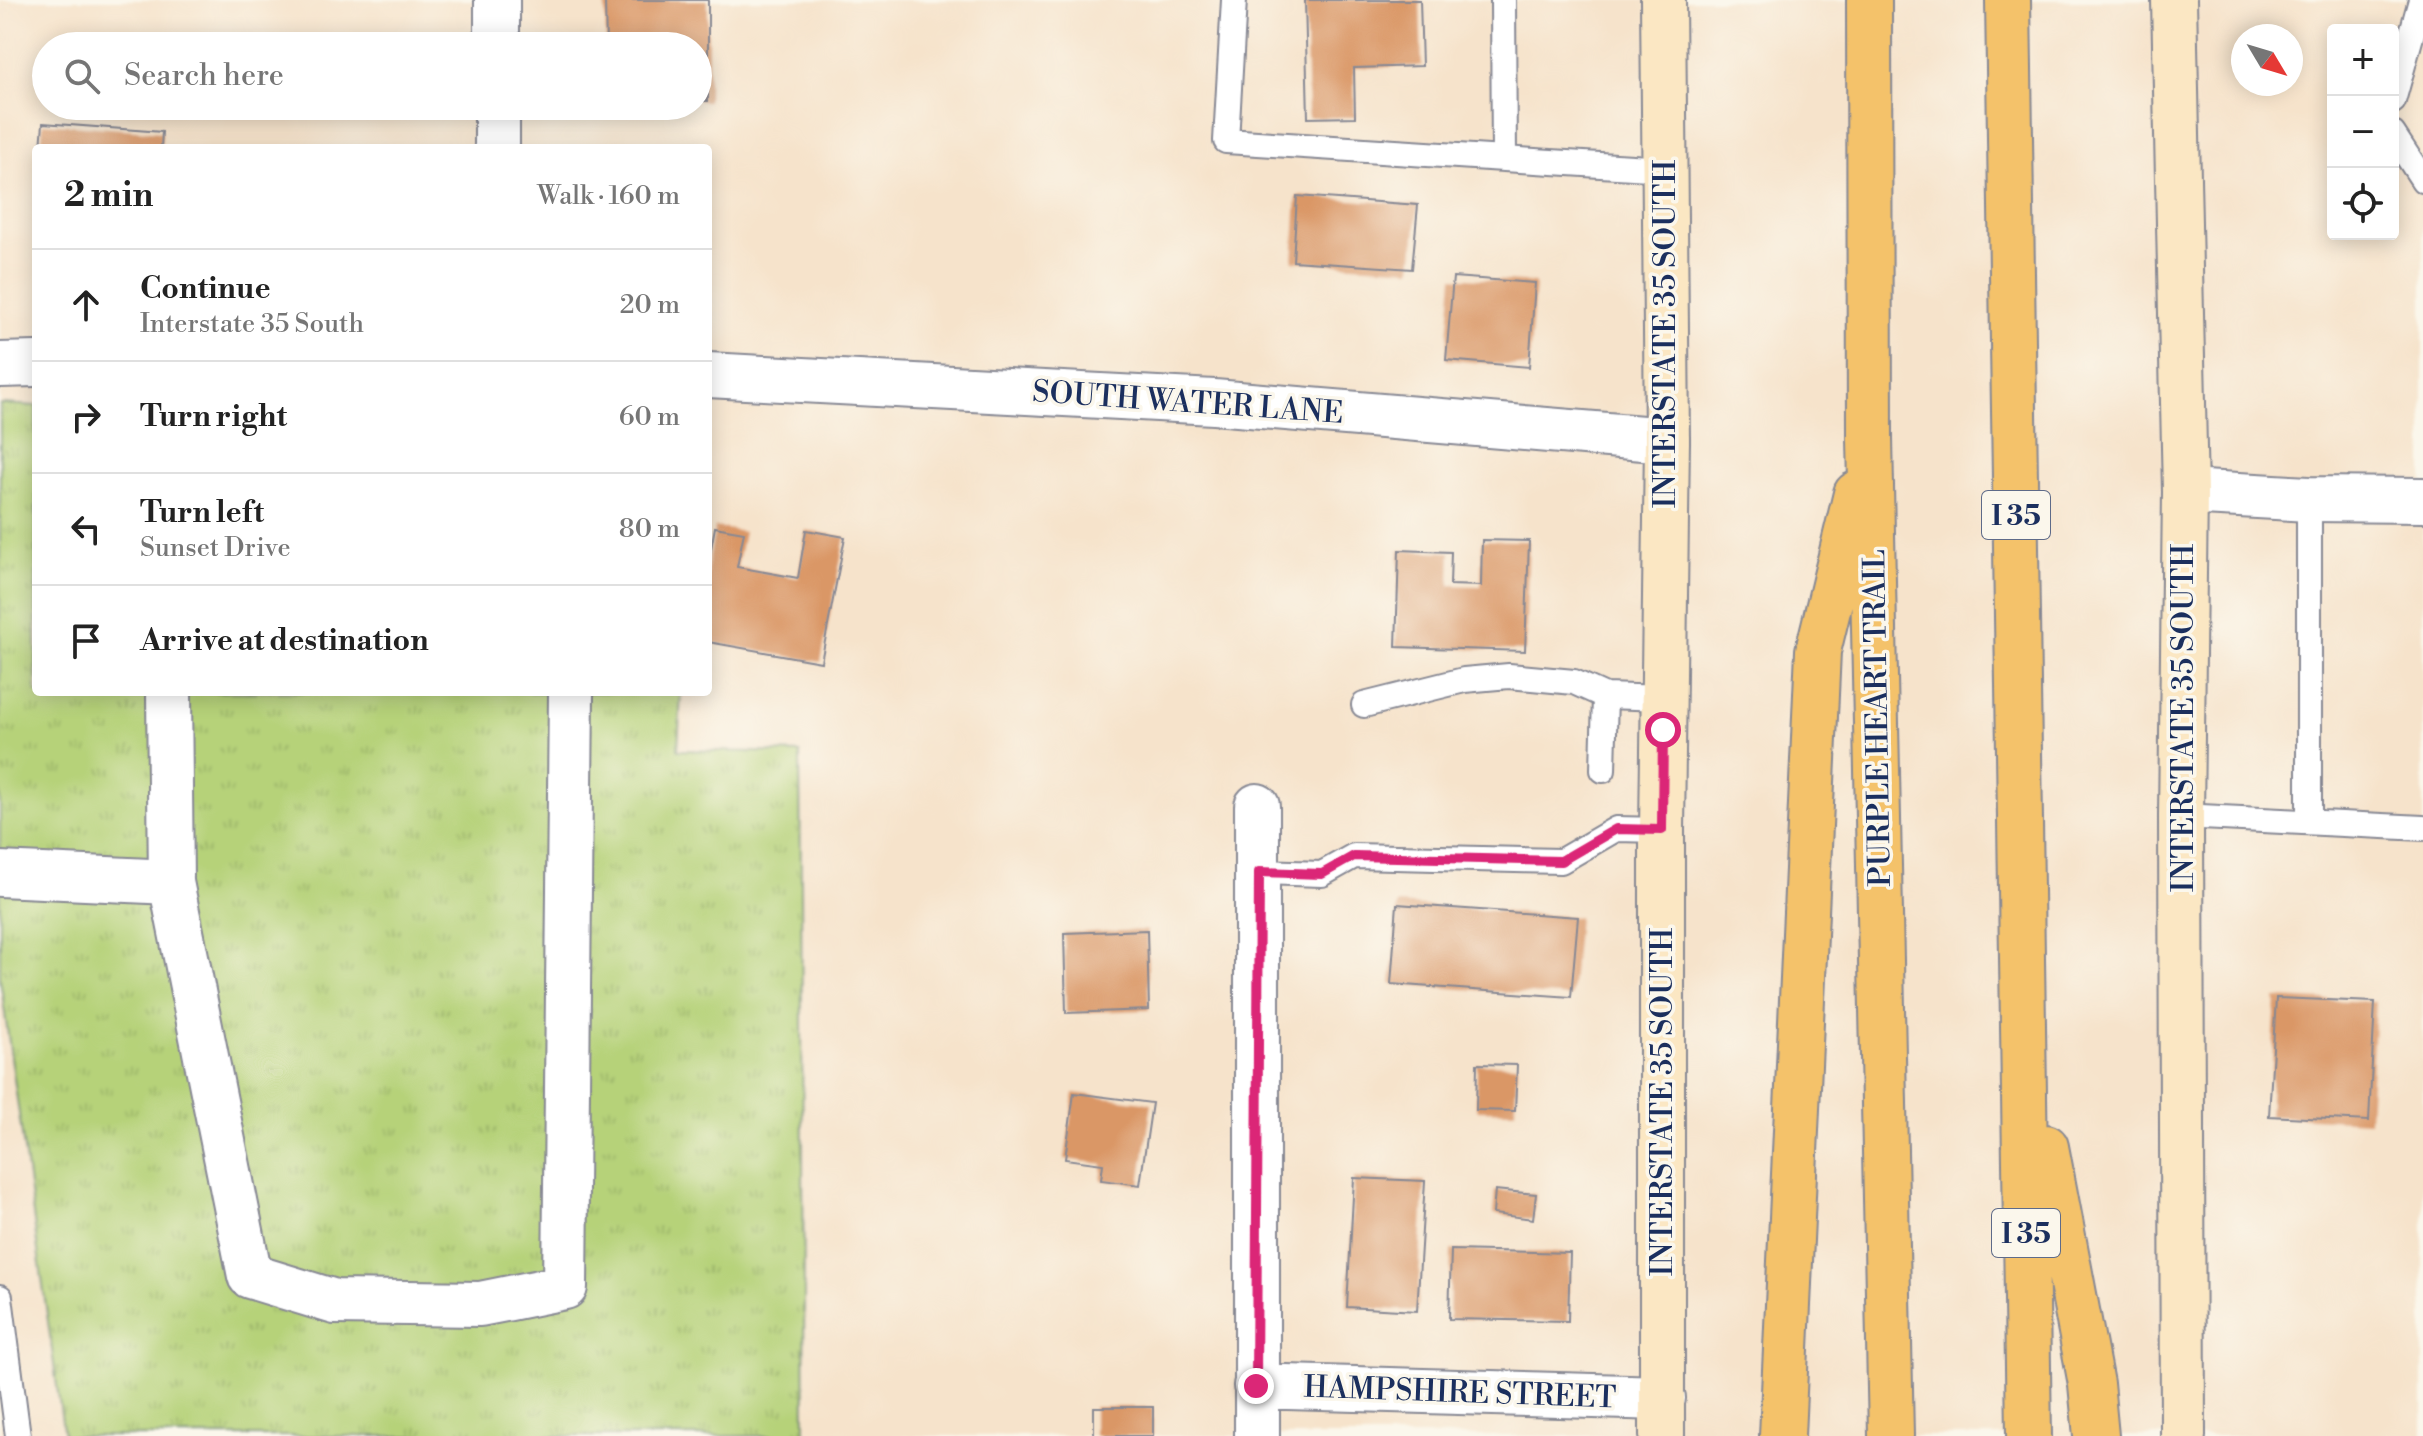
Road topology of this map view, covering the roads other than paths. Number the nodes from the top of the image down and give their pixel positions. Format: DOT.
graph roads {
  1 [pos="497,0"];
  2 [pos="1234,0"];
  3 [pos="1503,0"];
  4 [pos="1663,0"];
  5 [pos="1869,0"];
  6 [pos="2008,0"];
  7 [pos="2174,0"];
  8 [pos="2421,0"];
  9 [pos="497,32"];
  10 [pos="2394,96"];
  11 [pos="497,120"];
  12 [pos="2399,143"];
  13 [pos="497,144"];
  14 [pos="1504,159"];
  15 [pos="1665,169"];
  16 [pos="2423,180"];
  17 [pos="32,364"];
  18 [pos="0,365"];
  19 [pos="712,375"];
  20 [pos="1870,438"];
  21 [pos="1667,440"];
  22 [pos="2185,492"];
  23 [pos="2309,499"];
  24 [pos="2423,500"];
  25 [pos="169,696"];
  26 [pos="571,696"];
  27 [pos="1605,696"];
  28 [pos="1664,698"];
  29 [pos="1364,705"];
  30 [pos="1603,770"];
  31 [pos="1257,806"];
  32 [pos="2181,816"];
  33 [pos="2309,822"];
  34 [pos="2423,828"];
  35 [pos="1662,830"];
  36 [pos="1259,872"];
  37 [pos="0,874"];
  38 [pos="171,882"];
  39 [pos="2023,1030"];
  40 [pos="0,1297"];
  41 [pos="1256,1386"];
  42 [pos="1663,1417"];
  43 [pos="18,1436"];
  44 [pos="1257,1436"];
  45 [pos="1782,1436"];
  46 [pos="1891,1436"];
  47 [pos="2029,1436"];
  48 [pos="2096,1436"];
  49 [pos="2183,1436"];
  1 -- 9 [label="street"];
  2 -- 14 [label="lane"];
  3 -- 14 [label="lane"];
  4 -- 15 [label="main road, INTERSTATE 35 SOUTH"];
  5 -- 20 [label="highway, PURPLE HEART TRAIL"];
  6 -- 39 [label="highway, I 35"];
  7 -- 22 [label="main road, INTERSTATE 35 SOUTH"];
  8 -- 10 [label="lane"];
  11 -- 13 [label="street"];
  12 -- 16 [label="lane"];
  14 -- 15 [label="lane"];
  15 -- 21 [label="main road, INTERSTATE 35 SOUTH"];
  17 -- 18 [label="street"];
  19 -- 21 [label="street, SOUTH WATER LANE"];
  20 -- 45 [label="highway"];
  20 -- 46 [label="highway, PURPLE HEART TRAIL"];
  21 -- 28 [label="main road, INTERSTATE 35 SOUTH"];
  22 -- 23 [label="street"];
  22 -- 32 [label="main road, INTERSTATE 35 SOUTH"];
  23 -- 24 [label="street"];
  23 -- 33 [label="lane"];
  25 -- 38 [label="street"];
  26 -- 38 [label="street"];
  27 -- 28 [label="lane"];
  27 -- 29 [label="lane"];
  27 -- 30 [label="lane"];
  28 -- 35 [label="main road, INTERSTATE 35 SOUTH"];
  31 -- 36 [label="street"];
  32 -- 33 [label="lane"];
  32 -- 49 [label="main road, INTERSTATE 35 SOUTH"];
  33 -- 34 [label="lane"];
  35 -- 36 [label="lane"];
  35 -- 42 [label="main road, INTERSTATE 35 SOUTH"];
  36 -- 41 [label="street"];
  37 -- 38 [label="street"];
  39 -- 47 [label="highway, I 35"];
  39 -- 48 [label="highway"];
  40 -- 43 [label="lane"];
  41 -- 42 [label="street, HAMPSHIRE STREET"];
  41 -- 44 [label="street"];
}
